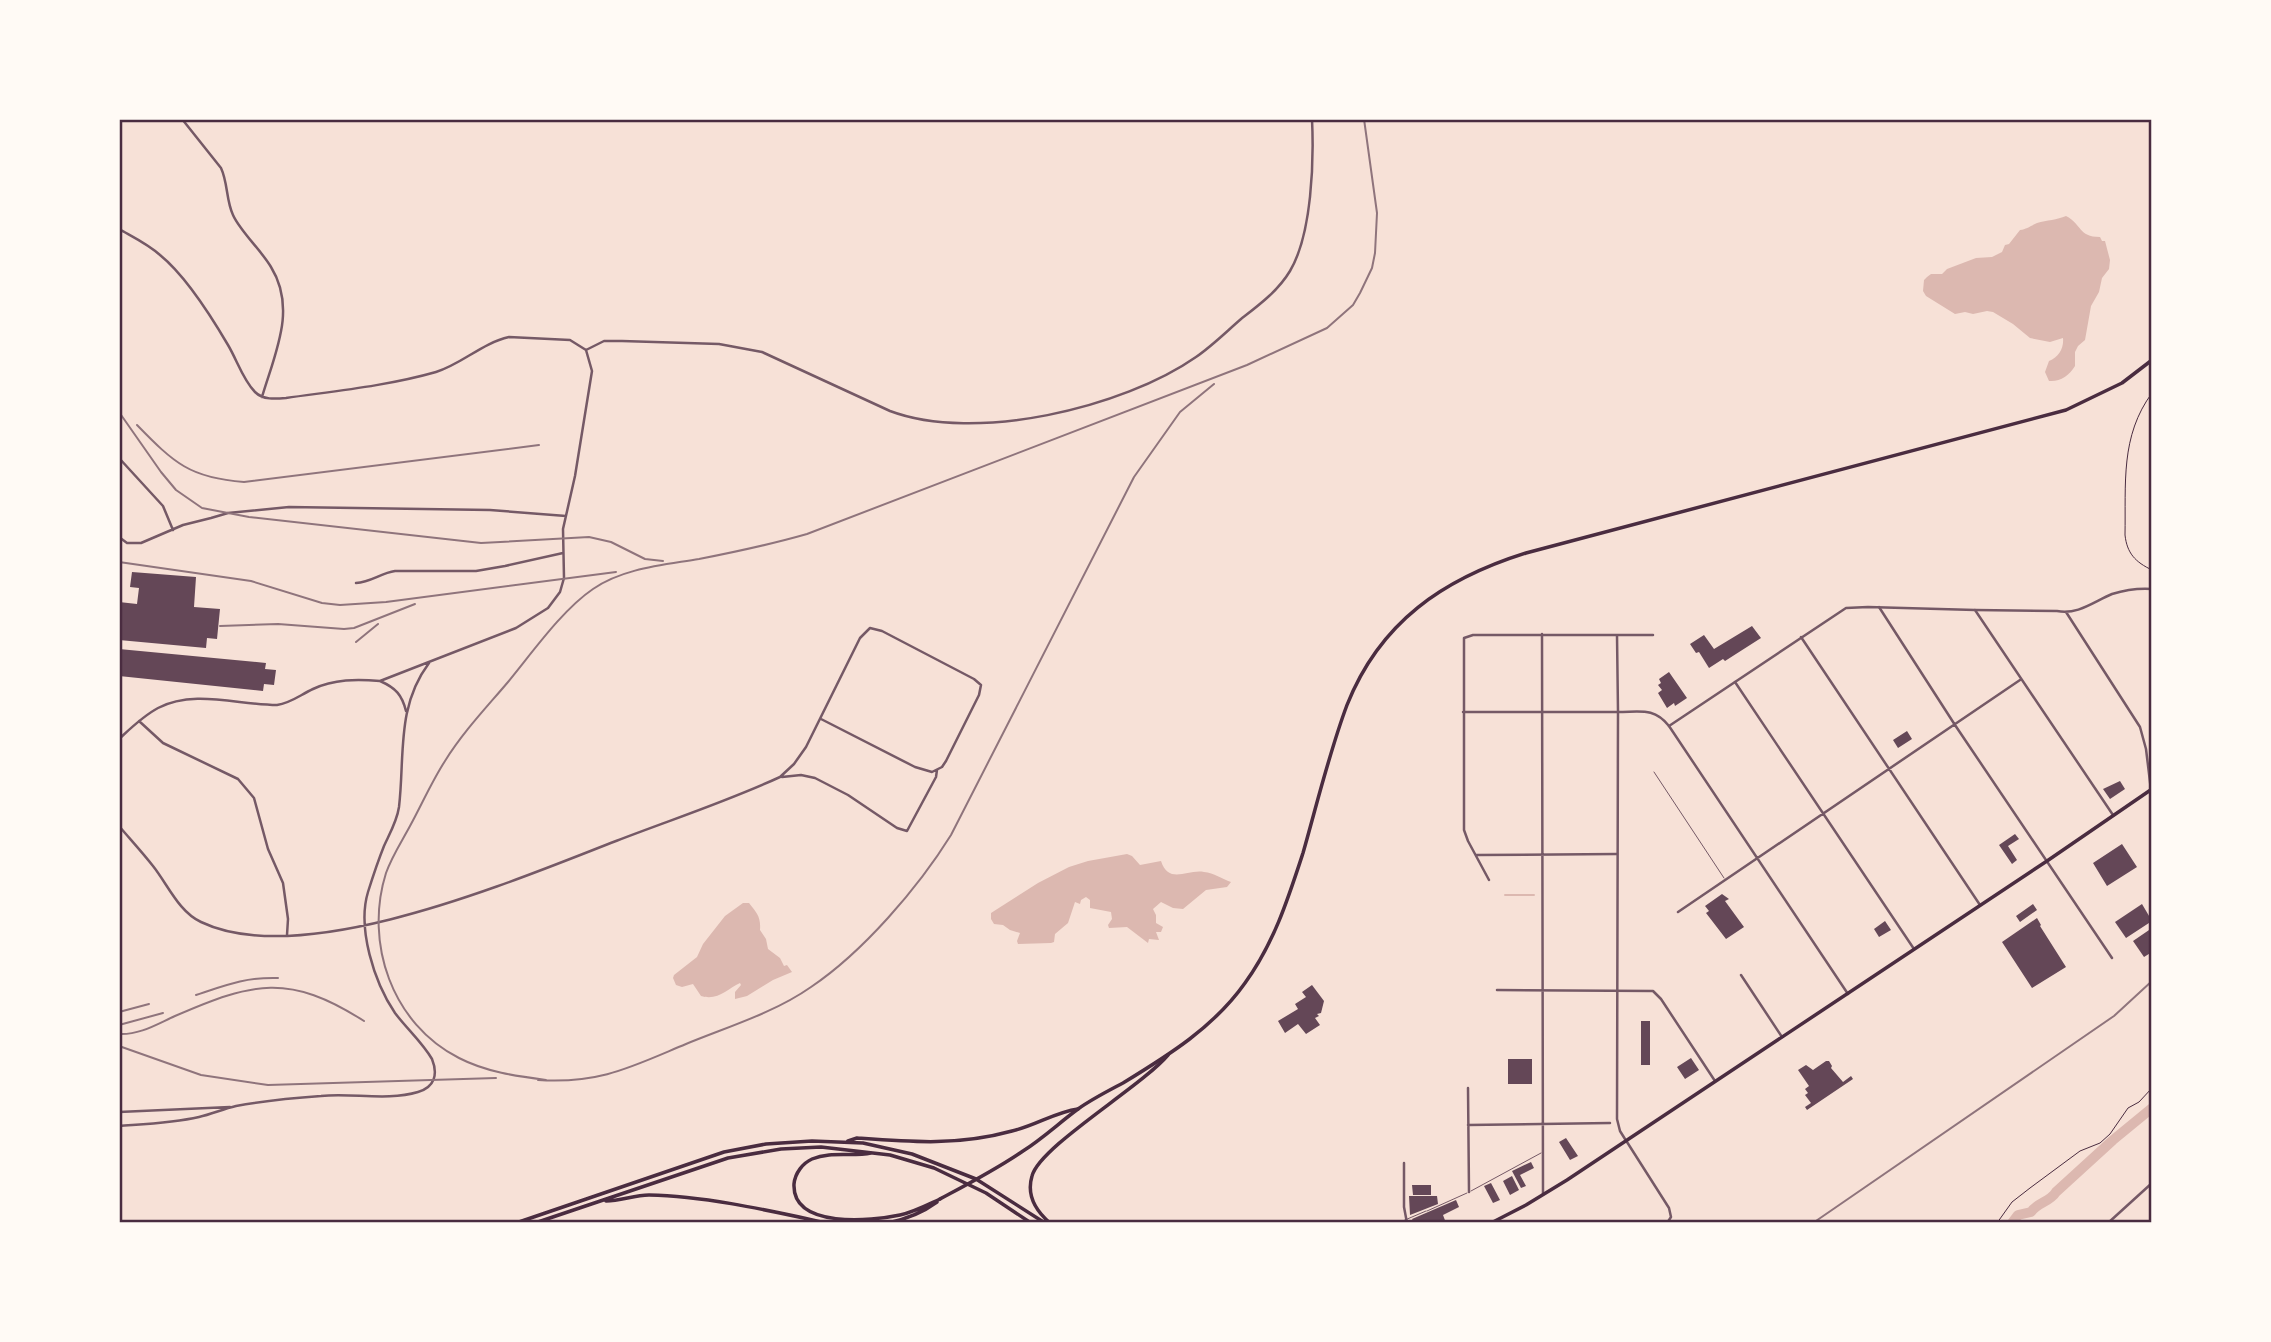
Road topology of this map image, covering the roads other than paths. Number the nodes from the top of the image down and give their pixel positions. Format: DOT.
graph roads {
  1 [pos="182,119"];
  2 [pos="1312,119"];
  3 [pos="119,229"];
  4 [pos="586,350"];
  5 [pos="2152,360"];
  6 [pos="262,397"];
  7 [pos="119,458"];
  8 [pos="566,516"];
  9 [pos="173,530"];
  10 [pos="119,537"];
  11 [pos="563,553"];
  12 [pos="356,583"];
  13 [pos="2152,589"];
  14 [pos="1879,607"];
  15 [pos="1975,610"];
  16 [pos="2066,612"];
  17 [pos="1542,634"];
  18 [pos="1617,635"];
  19 [pos="1653,635"];
  20 [pos="1801,637"];
  21 [pos="429,663"];
  22 [pos="2021,680"];
  23 [pos="380,681"];
  24 [pos="1735,682"];
  25 [pos="406,711"];
  26 [pos="1463,712"];
  27 [pos="1542,712"];
  28 [pos="1618,712"];
  29 [pos="821,719"];
  30 [pos="139,721"];
  31 [pos="1955,725"];
  32 [pos="1669,726"];
  33 [pos="119,739"];
  34 [pos="1889,769"];
  35 [pos="937,770"];
  36 [pos="1654,772"];
  37 [pos="780,778"];
  38 [pos="2151,789"];
  39 [pos="1823,813"];
  40 [pos="2113,815"];
  41 [pos="119,826"];
  42 [pos="1542,854"];
  43 [pos="1617,854"];
  44 [pos="1476,855"];
  45 [pos="1757,858"];
  46 [pos="2047,861"];
  47 [pos="1489,880"];
  48 [pos="1726,880"];
  49 [pos="1980,905"];
  50 [pos="1678,912"];
  51 [pos="365,924"];
  52 [pos="288,935"];
  53 [pos="1914,950"];
  54 [pos="2112,958"];
  55 [pos="1741,975"];
  56 [pos="1617,989"];
  57 [pos="1497,990"];
  58 [pos="1543,990"];
  59 [pos="1848,993"];
  60 [pos="1782,1037"];
  61 [pos="1168,1055"];
  62 [pos="1716,1082"];
  63 [pos="1468,1088"];
  64 [pos="236,1106"];
  65 [pos="1078,1109"];
  66 [pos="119,1112"];
  67 [pos="1542,1124"];
  68 [pos="1610,1124"];
  69 [pos="1468,1125"];
  70 [pos="119,1126"];
  71 [pos="1626,1141"];
  72 [pos="845,1142"];
  73 [pos="876,1153"];
  74 [pos="1542,1153"];
  75 [pos="1404,1163"];
  76 [pos="2152,1183"];
  77 [pos="1469,1192"];
  78 [pos="1543,1196"];
  79 [pos="940,1199"];
  80 [pos="600,1201"];
  81 [pos="1407,1222"];
  82 [pos="516,1223"];
  83 [pos="535,1223"];
  84 [pos="827,1223"];
  85 [pos="888,1223"];
  86 [pos="1031,1223"];
  87 [pos="1045,1223"];
  88 [pos="1050,1223"];
  89 [pos="1398,1223"];
  90 [pos="1491,1223"];
  91 [pos="1667,1223"];
  92 [pos="2108,1223"];
  1 -- 6 [label="street"];
  2 -- 4 [label="street"];
  3 -- 6 [label="street"];
  4 -- 6 [label="street"];
  4 -- 8 [label="street"];
  5 -- 61 [label="main road"];
  7 -- 9 [label="street"];
  8 -- 9 [label="street"];
  8 -- 11 [label="street"];
  9 -- 10 [label="street"];
  11 -- 12 [label="street"];
  11 -- 21 [label="street"];
  13 -- 16 [label="street"];
  14 -- 15 [label="street"];
  14 -- 20 [label="street"];
  14 -- 31 [label="street"];
  15 -- 16 [label="street"];
  15 -- 22 [label="street"];
  16 -- 38 [label="street"];
  17 -- 18 [label="street"];
  17 -- 26 [label="street"];
  17 -- 27 [label="street"];
  18 -- 19 [label="street"];
  18 -- 28 [label="street"];
  20 -- 24 [label="street"];
  20 -- 34 [label="street"];
  21 -- 23 [label="street"];
  21 -- 25 [label="street"];
  22 -- 31 [label="street"];
  22 -- 40 [label="street"];
  23 -- 25 [label="street"];
  23 -- 30 [label="street"];
  24 -- 32 [label="street"];
  24 -- 39 [label="street"];
  25 -- 51 [label="street"];
  26 -- 27 [label="street"];
  26 -- 44 [label="street"];
  27 -- 28 [label="street"];
  27 -- 42 [label="street"];
  28 -- 32 [label="street"];
  28 -- 43 [label="street"];
  29 -- 35 [label="street"];
  29 -- 35 [label="street"];
  29 -- 37 [label="street"];
  30 -- 33 [label="street"];
  30 -- 52 [label="street"];
  31 -- 34 [label="street"];
  31 -- 46 [label="street"];
  32 -- 45 [label="street"];
  34 -- 39 [label="street"];
  34 -- 49 [label="street"];
  35 -- 37 [label="street"];
  36 -- 48 [label="lane"];
  37 -- 51 [label="street"];
  38 -- 40 [label="main road"];
  39 -- 45 [label="street"];
  39 -- 53 [label="street"];
  40 -- 46 [label="main road"];
  41 -- 52 [label="street"];
  42 -- 43 [label="street"];
  42 -- 44 [label="street"];
  42 -- 58 [label="street"];
  43 -- 56 [label="street"];
  44 -- 47 [label="street"];
  45 -- 48 [label="street"];
  45 -- 59 [label="street"];
  46 -- 49 [label="main road"];
  46 -- 54 [label="street"];
  48 -- 50 [label="street"];
  49 -- 53 [label="main road"];
  51 -- 52 [label="street"];
  51 -- 64 [label="street"];
  53 -- 59 [label="main road"];
  55 -- 60 [label="street"];
  56 -- 58 [label="street"];
  56 -- 62 [label="street"];
  56 -- 71 [label="street"];
  57 -- 58 [label="street"];
  58 -- 67 [label="street"];
  59 -- 60 [label="main road"];
  60 -- 62 [label="main road"];
  61 -- 65 [label="main road"];
  61 -- 88 [label="main road"];
  62 -- 71 [label="main road"];
  63 -- 69 [label="street"];
  64 -- 66 [label="street"];
  64 -- 70 [label="street"];
  65 -- 72 [label="main road"];
  65 -- 79 [label="main road"];
  67 -- 68 [label="street"];
  67 -- 69 [label="street"];
  67 -- 74 [label="street"];
  69 -- 77 [label="street"];
  71 -- 78 [label="main road"];
  71 -- 91 [label="street"];
  72 -- 82 [label="main road"];
  72 -- 87 [label="main road"];
  73 -- 79 [label="main road"];
  73 -- 80 [label="main road"];
  73 -- 86 [label="main road"];
  74 -- 77 [label="lane"];
  74 -- 78 [label="street"];
  75 -- 81 [label="street"];
  76 -- 92 [label="street"];
  77 -- 81 [label="lane"];
  78 -- 90 [label="main road"];
  79 -- 85 [label="main road"];
  80 -- 83 [label="main road"];
  80 -- 84 [label="main road"];
  81 -- 89 [label="lane"];
}
